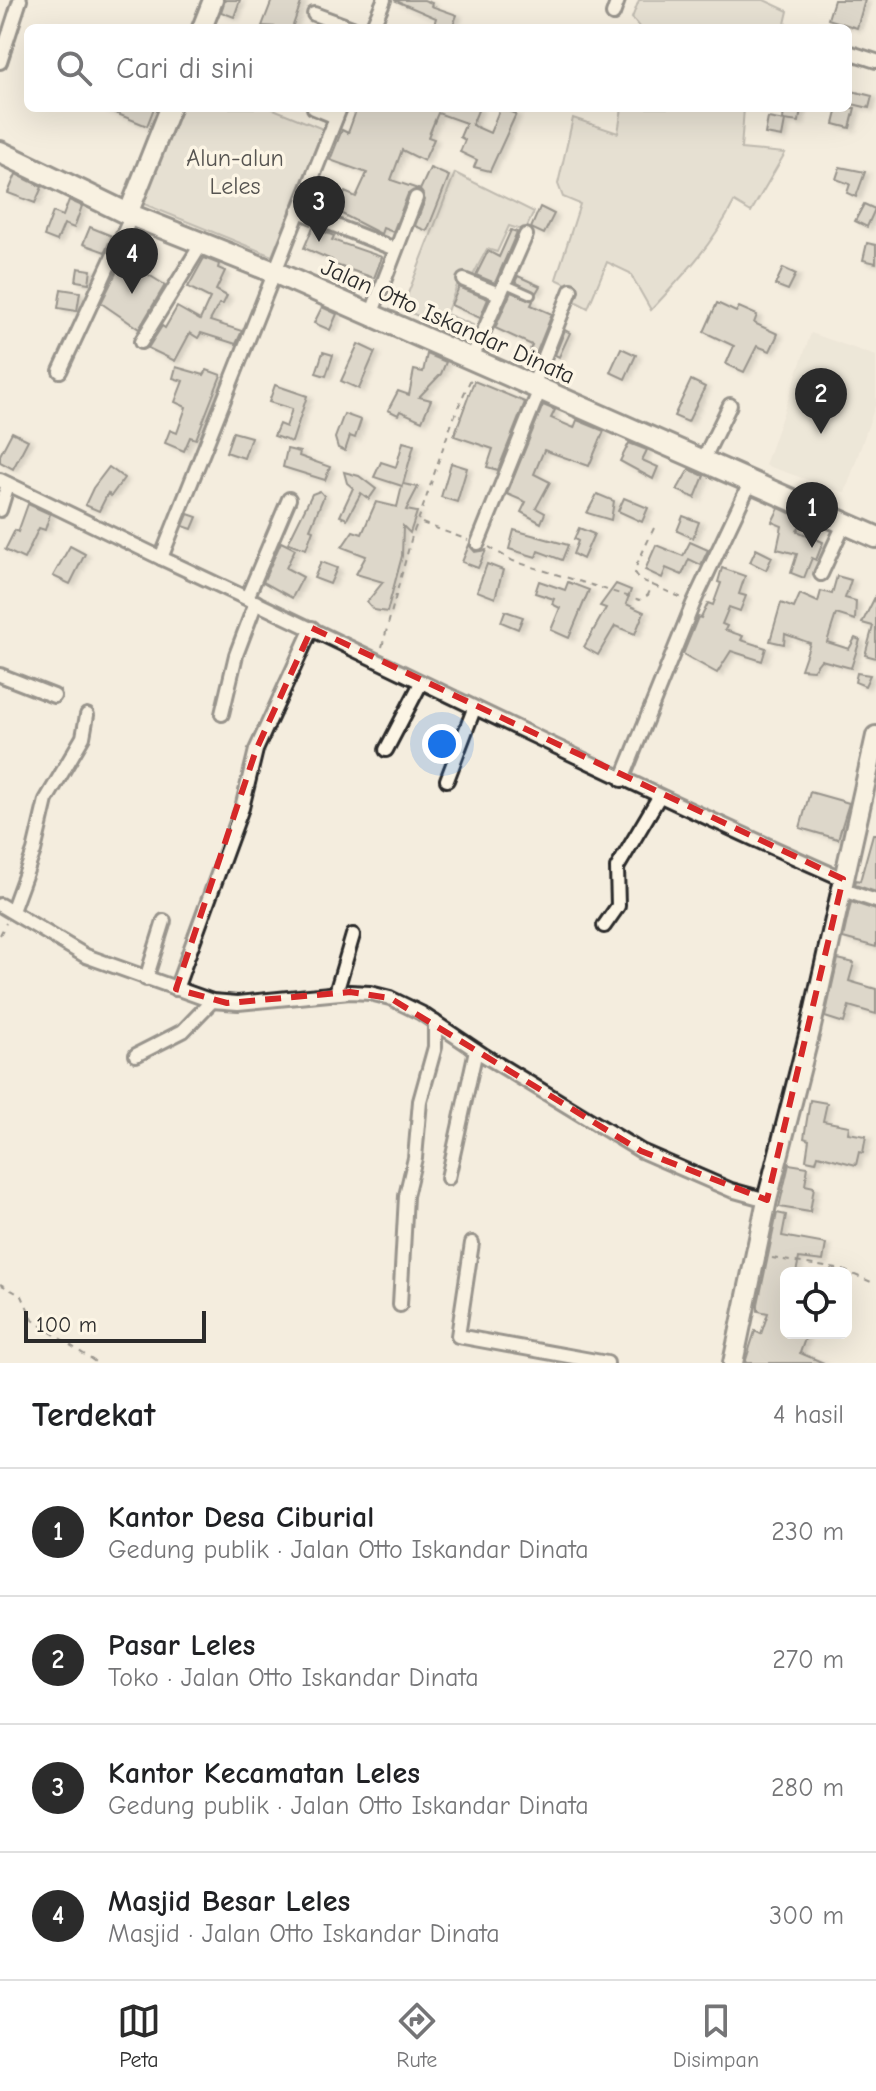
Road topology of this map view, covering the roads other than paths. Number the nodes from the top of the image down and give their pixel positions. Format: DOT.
graph roads {
  1 [pos="20,0"];
  2 [pos="213,0"];
  3 [pos="384,0"];
  4 [pos="618,0"];
  5 [pos="314,14"];
  6 [pos="613,14"];
  7 [pos="204,24"];
  8 [pos="341,24"];
  9 [pos="374,24"];
  10 [pos="852,53"];
  11 [pos="876,61"];
  12 [pos="0,62"];
  13 [pos="169,112"];
  14 [pos="338,113"];
  15 [pos="0,152"];
  16 [pos="416,198"];
  17 [pos="298,211"];
  18 [pos="130,215"];
  19 [pos="526,235"];
  20 [pos="202,243"];
  21 [pos="395,249"];
  22 [pos="274,272"];
  23 [pos="464,280"];
  24 [pos="502,288"];
  25 [pos="571,290"];
  26 [pos="531,295"];
  27 [pos="371,315"];
  28 [pos="141,342"];
  29 [pos="476,360"];
  30 [pos="60,371"];
  31 [pos="537,388"];
  32 [pos="730,405"];
  33 [pos="702,462"];
  34 [pos="4,482"];
  35 [pos="750,483"];
  36 [pos="289,499"];
  37 [pos="0,510"];
  38 [pos="845,522"];
  39 [pos="876,537"];
  40 [pos="478,543"];
  41 [pos="161,558"];
  42 [pos="821,574"];
  43 [pos="251,600"];
  44 [pos="312,628"];
  45 [pos="0,675"];
  46 [pos="421,683"];
  47 [pos="54,696"];
  48 [pos="474,709"];
  49 [pos="222,714"];
  50 [pos="87,715"];
  51 [pos="876,736"];
  52 [pos="386,750"];
  53 [pos="447,780"];
  54 [pos="622,780"];
  55 [pos="659,797"];
  56 [pos="842,884"];
  57 [pos="876,901"];
  58 [pos="6,908"];
  59 [pos="164,921"];
  60 [pos="604,926"];
  61 [pos="353,935"];
  62 [pos="146,979"];
  63 [pos="176,989"];
  64 [pos="336,993"];
  65 [pos="212,1001"];
  66 [pos="435,1022"];
  67 [pos="476,1050"];
  68 [pos="136,1055"];
  69 [pos="448,1178"];
  70 [pos="767,1200"];
  71 [pos="472,1243"];
  72 [pos="400,1305"];
  73 [pos="607,1363"];
  74 [pos="733,1363"];
  1 -- 12 [label="street"];
  2 -- 7 [label="street"];
  3 -- 9 [label="street"];
  4 -- 6 [label="street"];
  5 -- 8 [label="street"];
  10 -- 11 [label="street"];
  13 -- 18 [label="street"];
  14 -- 17 [label="street"];
  15 -- 18 [label="main road, Jalan Otto Iskandar Dinata"];
  16 -- 21 [label="street"];
  17 -- 21 [label="street"];
  17 -- 22 [label="street"];
  18 -- 20 [label="main road, Jalan Otto Iskandar Dinata"];
  18 -- 30 [label="street"];
  19 -- 24 [label="street"];
  20 -- 22 [label="main road, Jalan Otto Iskandar Dinata"];
  20 -- 28 [label="street"];
  21 -- 27 [label="street"];
  22 -- 27 [label="main road, Jalan Otto Iskandar Dinata"];
  22 -- 41 [label="street"];
  23 -- 24 [label="street"];
  24 -- 26 [label="lane"];
  24 -- 29 [label="street"];
  25 -- 31 [label="street"];
  27 -- 29 [label="main road, Jalan Otto Iskandar Dinata"];
  29 -- 31 [label="main road, Jalan Otto Iskandar Dinata"];
  31 -- 33 [label="main road, Jalan Otto Iskandar Dinata"];
  31 -- 40 [label="street"];
  32 -- 33 [label="street"];
  33 -- 35 [label="main road, Jalan Otto Iskandar Dinata"];
  34 -- 37 [label="street"];
  34 -- 41 [label="street"];
  35 -- 38 [label="main road, Jalan Otto Iskandar Dinata"];
  35 -- 54 [label="street"];
  36 -- 43 [label="street"];
  38 -- 39 [label="main road, Jalan Otto Iskandar Dinata"];
  38 -- 42 [label="street"];
  41 -- 43 [label="street"];
  43 -- 44 [label="street"];
  43 -- 49 [label="street"];
  44 -- 46 [label="street"];
  44 -- 63 [label="street"];
  45 -- 47 [label="street"];
  46 -- 48 [label="street"];
  46 -- 52 [label="street"];
  48 -- 53 [label="street"];
  48 -- 54 [label="street"];
  50 -- 58 [label="street"];
  51 -- 56 [label="street"];
  54 -- 55 [label="street"];
  55 -- 56 [label="street"];
  55 -- 60 [label="street"];
  56 -- 57 [label="street"];
  56 -- 70 [label="street"];
  58 -- 62 [label="street"];
  59 -- 62 [label="street"];
  61 -- 64 [label="street"];
  62 -- 63 [label="street"];
  63 -- 65 [label="street"];
  64 -- 65 [label="street"];
  64 -- 66 [label="street"];
  65 -- 68 [label="street"];
  66 -- 67 [label="street"];
  66 -- 72 [label="street"];
  67 -- 69 [label="street"];
  67 -- 70 [label="street"];
  70 -- 74 [label="street"];
  71 -- 73 [label="street"];
}
